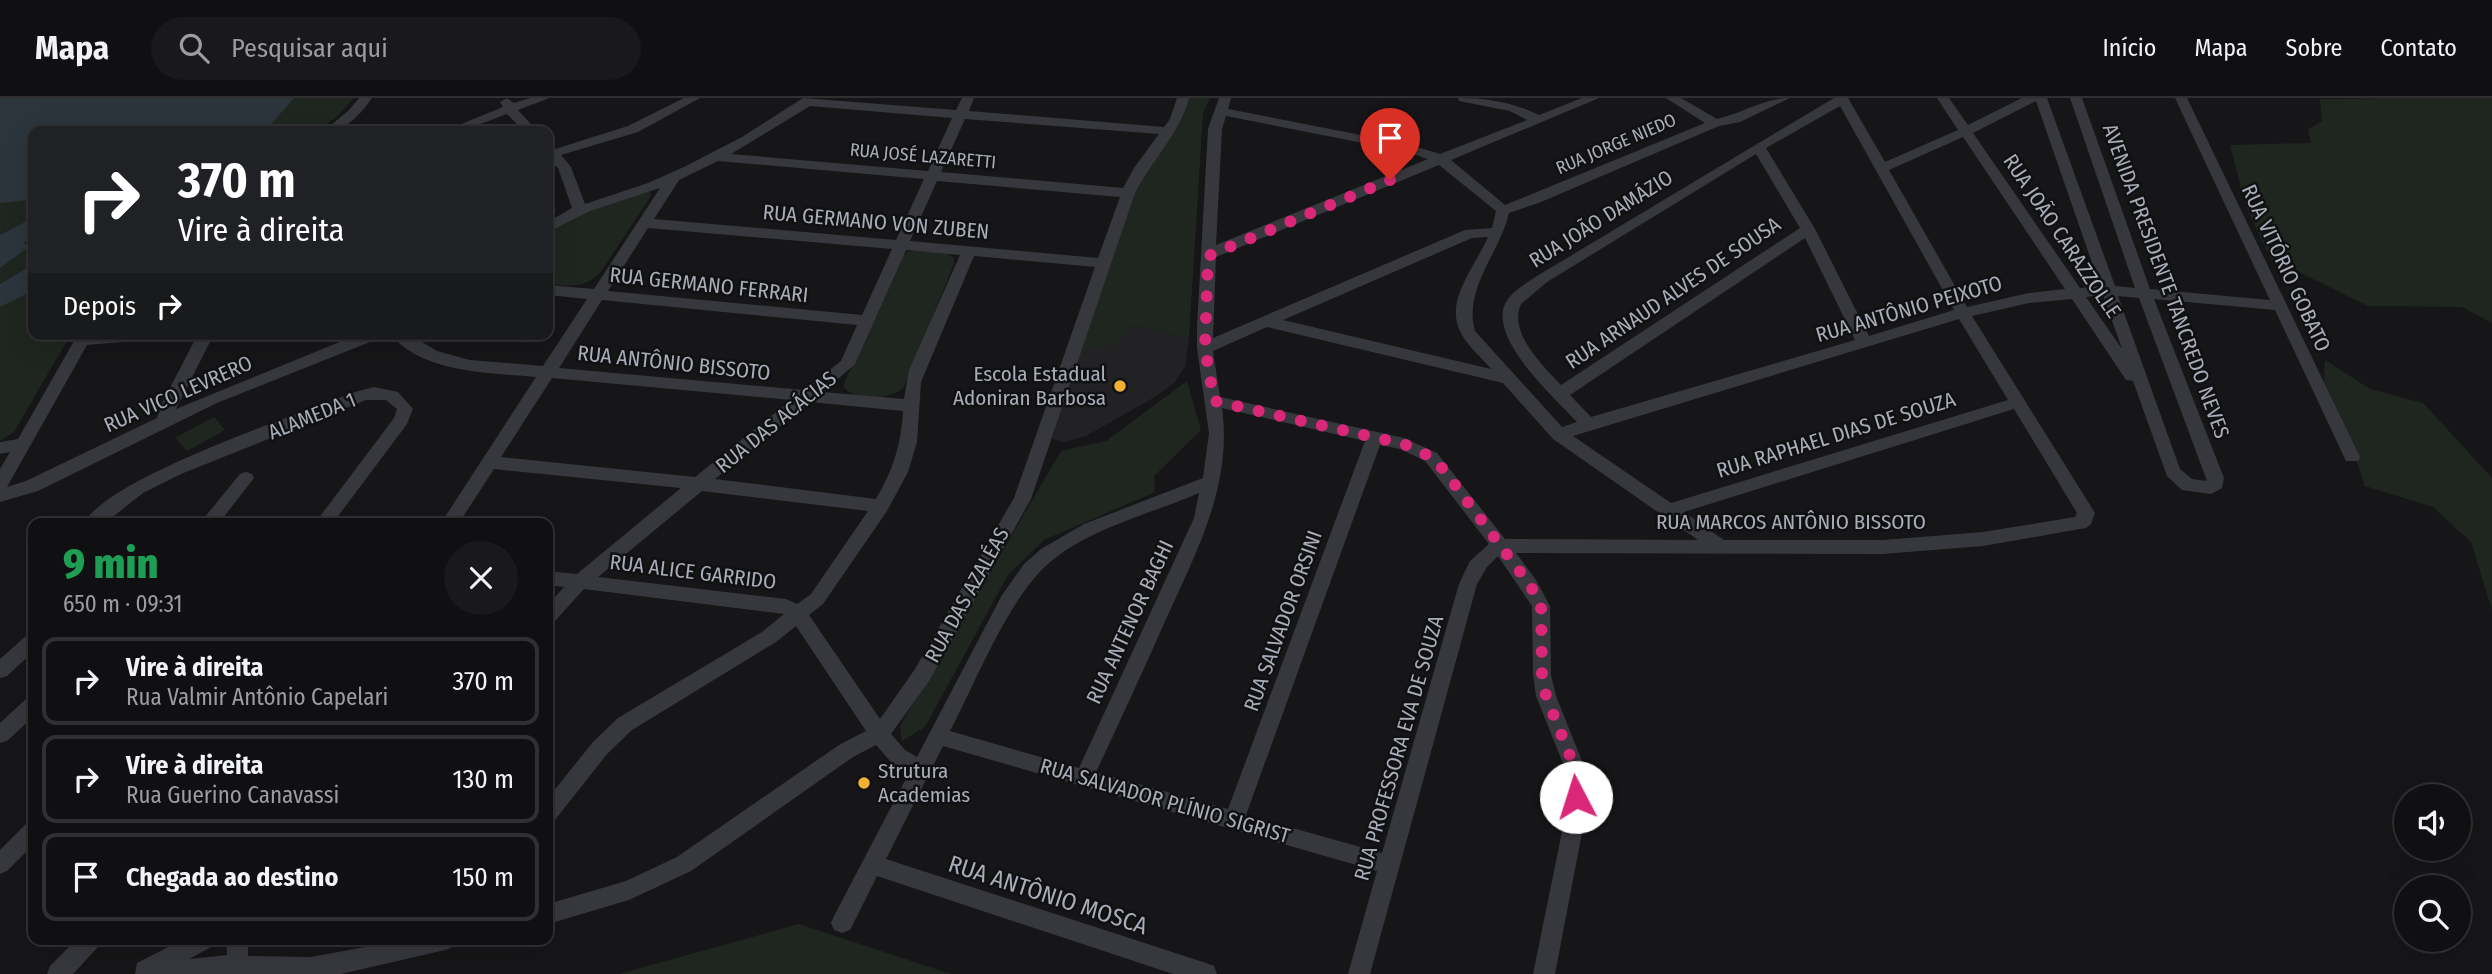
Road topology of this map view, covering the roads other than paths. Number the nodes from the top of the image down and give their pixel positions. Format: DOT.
graph roads {
  1 [pos="366,98"];
  2 [pos="542,98"];
  3 [pos="694,98"];
  4 [pos="968,98"];
  5 [pos="1183,98"];
  6 [pos="1464,98"];
  7 [pos="1593,98"];
  8 [pos="1672,98"];
  9 [pos="1784,98"];
  10 [pos="1943,98"];
  11 [pos="2032,98"];
  12 [pos="2041,98"];
  13 [pos="2077,98"];
  14 [pos="2181,98"];
  15 [pos="1842,99"];
  16 [pos="809,100"];
  17 [pos="508,104"];
  18 [pos="1222,105"];
  19 [pos="961,115"];
  20 [pos="1538,120"];
  21 [pos="1715,123"];
  22 [pos="339,126"];
  23 [pos="462,126"];
  24 [pos="527,126"];
  25 [pos="1166,131"];
  26 [pos="1966,131"];
  27 [pos="1758,147"];
  28 [pos="553,152"];
  29 [pos="553,157"];
  30 [pos="715,157"];
  31 [pos="1441,159"];
  32 [pos="1882,167"];
  33 [pos="674,177"];
  34 [pos="932,177"];
  35 [pos="1128,193"];
  36 [pos="580,210"];
  37 [pos="1503,210"];
  38 [pos="644,223"];
  39 [pos="553,225"];
  40 [pos="1808,229"];
  41 [pos="1498,232"];
  42 [pos="1209,233"];
  43 [pos="1234,242"];
  44 [pos="902,245"];
  45 [pos="968,251"];
  46 [pos="1208,256"];
  47 [pos="1105,263"];
  48 [pos="553,290"];
  49 [pos="2108,290"];
  50 [pos="2075,292"];
  51 [pos="2144,292"];
  52 [pos="598,295"];
  53 [pos="2281,306"];
  54 [pos="1963,313"];
  55 [pos="866,321"];
  56 [pos="1264,321"];
  57 [pos="1205,327"];
  58 [pos="1236,333"];
  59 [pos="82,340"];
  60 [pos="203,340"];
  61 [pos="360,340"];
  62 [pos="405,340"];
  63 [pos="1864,342"];
  64 [pos="1205,348"];
  65 [pos="547,372"];
  66 [pos="1506,378"];
  67 [pos="178,389"];
  68 [pos="1561,393"];
  69 [pos="807,397"];
  70 [pos="2147,397"];
  71 [pos="1214,401"];
  72 [pos="2016,403"];
  73 [pos="200,404"];
  74 [pos="912,406"];
  75 [pos="164,421"];
  76 [pos="1588,424"];
  77 [pos="1559,435"];
  78 [pos="1375,437"];
  79 [pos="22,444"];
  80 [pos="0,448"];
  81 [pos="2352,457"];
  82 [pos="490,462"];
  83 [pos="247,478"];
  84 [pos="1210,482"];
  85 [pos="0,484"];
  86 [pos="700,484"];
  87 [pos="0,496"];
  88 [pos="881,506"];
  89 [pos="1670,510"];
  90 [pos="99,518"];
  91 [pos="213,518"];
  92 [pos="328,518"];
  93 [pos="453,518"];
  94 [pos="1501,546"];
  95 [pos="1720,546"];
  96 [pos="553,579"];
  97 [pos="581,582"];
  98 [pos="553,612"];
  99 [pos="799,615"];
  100 [pos="28,643"];
  101 [pos="0,670"];
  102 [pos="28,710"];
  103 [pos="879,734"];
  104 [pos="0,735"];
  105 [pos="940,737"];
  106 [pos="921,767"];
  107 [pos="1084,778"];
  108 [pos="553,807"];
  109 [pos="1234,820"];
  110 [pos="28,836"];
  111 [pos="0,864"];
  112 [pos="1391,865"];
  113 [pos="873,866"];
  114 [pos="553,913"];
  115 [pos="842,923"];
  116 [pos="85,945"];
  117 [pos="194,945"];
  118 [pos="237,945"];
  119 [pos="424,945"];
  120 [pos="238,968"];
  121 [pos="58,974"];
  122 [pos="140,974"];
  123 [pos="152,974"];
  124 [pos="1206,974"];
  125 [pos="1359,974"];
  126 [pos="1544,974"];
  1 -- 22 [label="street"];
  2 -- 17 [label="street"];
  3 -- 28 [label="street"];
  4 -- 19 [label="street, RUA DAS ACÁCIAS"];
  5 -- 25 [label="street, RUA DAS AZALÉAS"];
  6 -- 20 [label="street"];
  7 -- 20 [label="street"];
  8 -- 21 [label="street"];
  9 -- 21 [label="street, RUA JORGE NIEDO"];
  10 -- 26 [label="street, RUA JOÃO CARAZZOLLE"];
  11 -- 26 [label="street"];
  12 -- 49 [label="street"];
  13 -- 51 [label="street, AVENIDA PRESIDENTE TANCREDO NEVES"];
  14 -- 53 [label="street, RUA VITÓRIO GOBATO"];
  15 -- 27 [label="street, RUA JOÃO DAMÁZIO"];
  15 -- 32 [label="street"];
  16 -- 19 [label="street"];
  16 -- 30 [label="street"];
  17 -- 23 [label="street"];
  17 -- 24 [label="street"];
  18 -- 31 [label="street"];
  18 -- 42 [label="street, RUA ANTENOR BAGHI"];
  19 -- 25 [label="street"];
  19 -- 34 [label="street, RUA DAS ACÁCIAS"];
  20 -- 31 [label="street"];
  21 -- 37 [label="street, RUA JORGE NIEDO"];
  25 -- 35 [label="street, RUA DAS AZALÉAS"];
  26 -- 32 [label="street"];
  26 -- 50 [label="street, RUA JOÃO CARAZZOLLE"];
  27 -- 40 [label="street"];
  27 -- 68 [label="street, RUA JOÃO DAMÁZIO"];
  29 -- 36 [label="street"];
  30 -- 33 [label="street"];
  30 -- 34 [label="street, RUA JOSÉ LAZARETTI"];
  31 -- 37 [label="street"];
  31 -- 43 [label="street"];
  32 -- 54 [label="street"];
  33 -- 36 [label="street"];
  33 -- 38 [label="street"];
  34 -- 35 [label="street, RUA JOSÉ LAZARETTI"];
  34 -- 44 [label="street, RUA DAS ACÁCIAS"];
  35 -- 47 [label="street, RUA DAS AZALÉAS"];
  36 -- 39 [label="street"];
  37 -- 41 [label="street"];
  38 -- 44 [label="street, RUA GERMANO VON ZUBEN"];
  38 -- 52 [label="street"];
  40 -- 63 [label="street"];
  40 -- 68 [label="street, RUA ARNAUD ALVES DE SOUSA"];
  41 -- 56 [label="street"];
  41 -- 66 [label="street"];
  42 -- 43 [label="street"];
  42 -- 46 [label="street, RUA ANTENOR BAGHI"];
  43 -- 46 [label="street"];
  44 -- 45 [label="street, RUA GERMANO VON ZUBEN"];
  44 -- 55 [label="street, RUA DAS ACÁCIAS"];
  45 -- 47 [label="street, RUA GERMANO VON ZUBEN"];
  45 -- 74 [label="street"];
  46 -- 57 [label="street, RUA ANTENOR BAGHI"];
  47 -- 103 [label="street, RUA DAS AZALÉAS"];
  48 -- 52 [label="street, RUA GERMANO FERRARI"];
  49 -- 50 [label="street, RUA ANTÔNIO PEIXOTO"];
  49 -- 51 [label="street, RUA ANTÔNIO PEIXOTO"];
  49 -- 70 [label="street"];
  50 -- 54 [label="street, RUA ANTÔNIO PEIXOTO"];
  50 -- 70 [label="street, RUA JOÃO CARAZZOLLE"];
  51 -- 53 [label="street, RUA ANTÔNIO PEIXOTO"];
  51 -- 70 [label="street, AVENIDA PRESIDENTE TANCREDO NEVES"];
  52 -- 55 [label="street, RUA GERMANO FERRARI"];
  52 -- 65 [label="street"];
  53 -- 81 [label="street, RUA VITÓRIO GOBATO"];
  54 -- 63 [label="street, RUA ANTÔNIO PEIXOTO"];
  54 -- 72 [label="street"];
  55 -- 69 [label="street, RUA DAS ACÁCIAS"];
  56 -- 58 [label="street"];
  56 -- 66 [label="street"];
  57 -- 58 [label="street"];
  57 -- 64 [label="street, RUA ANTENOR BAGHI"];
  58 -- 64 [label="street"];
  59 -- 79 [label="street"];
  60 -- 67 [label="street"];
  61 -- 73 [label="street, RUA VICO LEVRERO"];
  62 -- 65 [label="street, RUA ANTÔNIO BISSOTO"];
  63 -- 76 [label="street, RUA ANTÔNIO PEIXOTO"];
  64 -- 71 [label="street, RUA ANTENOR BAGHI"];
  65 -- 69 [label="street, RUA ANTÔNIO BISSOTO"];
  65 -- 82 [label="street"];
  66 -- 77 [label="street"];
  67 -- 73 [label="street"];
  67 -- 75 [label="street"];
  68 -- 76 [label="street, RUA JOÃO DAMÁZIO"];
  69 -- 74 [label="street, RUA ANTÔNIO BISSOTO"];
  69 -- 86 [label="street, RUA DAS ACÁCIAS"];
  71 -- 78 [label="street"];
  71 -- 84 [label="street, RUA ANTENOR BAGHI"];
  72 -- 89 [label="street, RUA RAPHAEL DIAS DE SOUZA"];
  72 -- 95 [label="street, RUA MARCOS ANTÔNIO BISSOTO"];
  73 -- 75 [label="street, RUA VICO LEVRERO"];
  74 -- 88 [label="street"];
  75 -- 87 [label="street, RUA VICO LEVRERO"];
  76 -- 77 [label="street, RUA ANTÔNIO PEIXOTO"];
  77 -- 89 [label="street"];
  78 -- 94 [label="street"];
  78 -- 109 [label="street, RUA SALVADOR ORSINI"];
  79 -- 80 [label="street"];
  79 -- 85 [label="street"];
  82 -- 86 [label="street"];
  82 -- 93 [label="street"];
  83 -- 91 [label="street"];
  84 -- 105 [label="street"];
  84 -- 107 [label="street, RUA ANTENOR BAGHI"];
  86 -- 88 [label="street"];
  86 -- 97 [label="street, RUA DAS ACÁCIAS"];
  88 -- 99 [label="street"];
  89 -- 95 [label="street"];
  90 -- 92 [label="street, ALAMEDA 1"];
  94 -- 95 [label="street, RUA MARCOS ANTÔNIO BISSOTO"];
  94 -- 112 [label="street, RUA PROFESSORA EVA DE SOUZA"];
  94 -- 126 [label="street"];
  96 -- 97 [label="street, RUA ALICE GARRIDO"];
  97 -- 98 [label="street, RUA DAS ACÁCIAS"];
  97 -- 99 [label="street, RUA ALICE GARRIDO"];
  99 -- 103 [label="street"];
  99 -- 108 [label="street"];
  100 -- 101 [label="street"];
  102 -- 104 [label="street"];
  103 -- 106 [label="street"];
  103 -- 114 [label="street, RUA DAS AZALÉAS"];
  105 -- 106 [label="street"];
  105 -- 107 [label="street, RUA SALVADOR PLÍNIO SIGRIST"];
  106 -- 113 [label="street"];
  107 -- 109 [label="street, RUA SALVADOR PLÍNIO SIGRIST"];
  109 -- 112 [label="street, RUA SALVADOR PLÍNIO SIGRIST"];
  110 -- 111 [label="street"];
  112 -- 125 [label="street, RUA PROFESSORA EVA DE SOUZA"];
  113 -- 115 [label="street"];
  113 -- 124 [label="street, RUA ANTÔNIO MOSCA"];
  116 -- 121 [label="street"];
  117 -- 122 [label="street"];
  118 -- 120 [label="street"];
  119 -- 120 [label="street"];
  120 -- 123 [label="street"];
}
